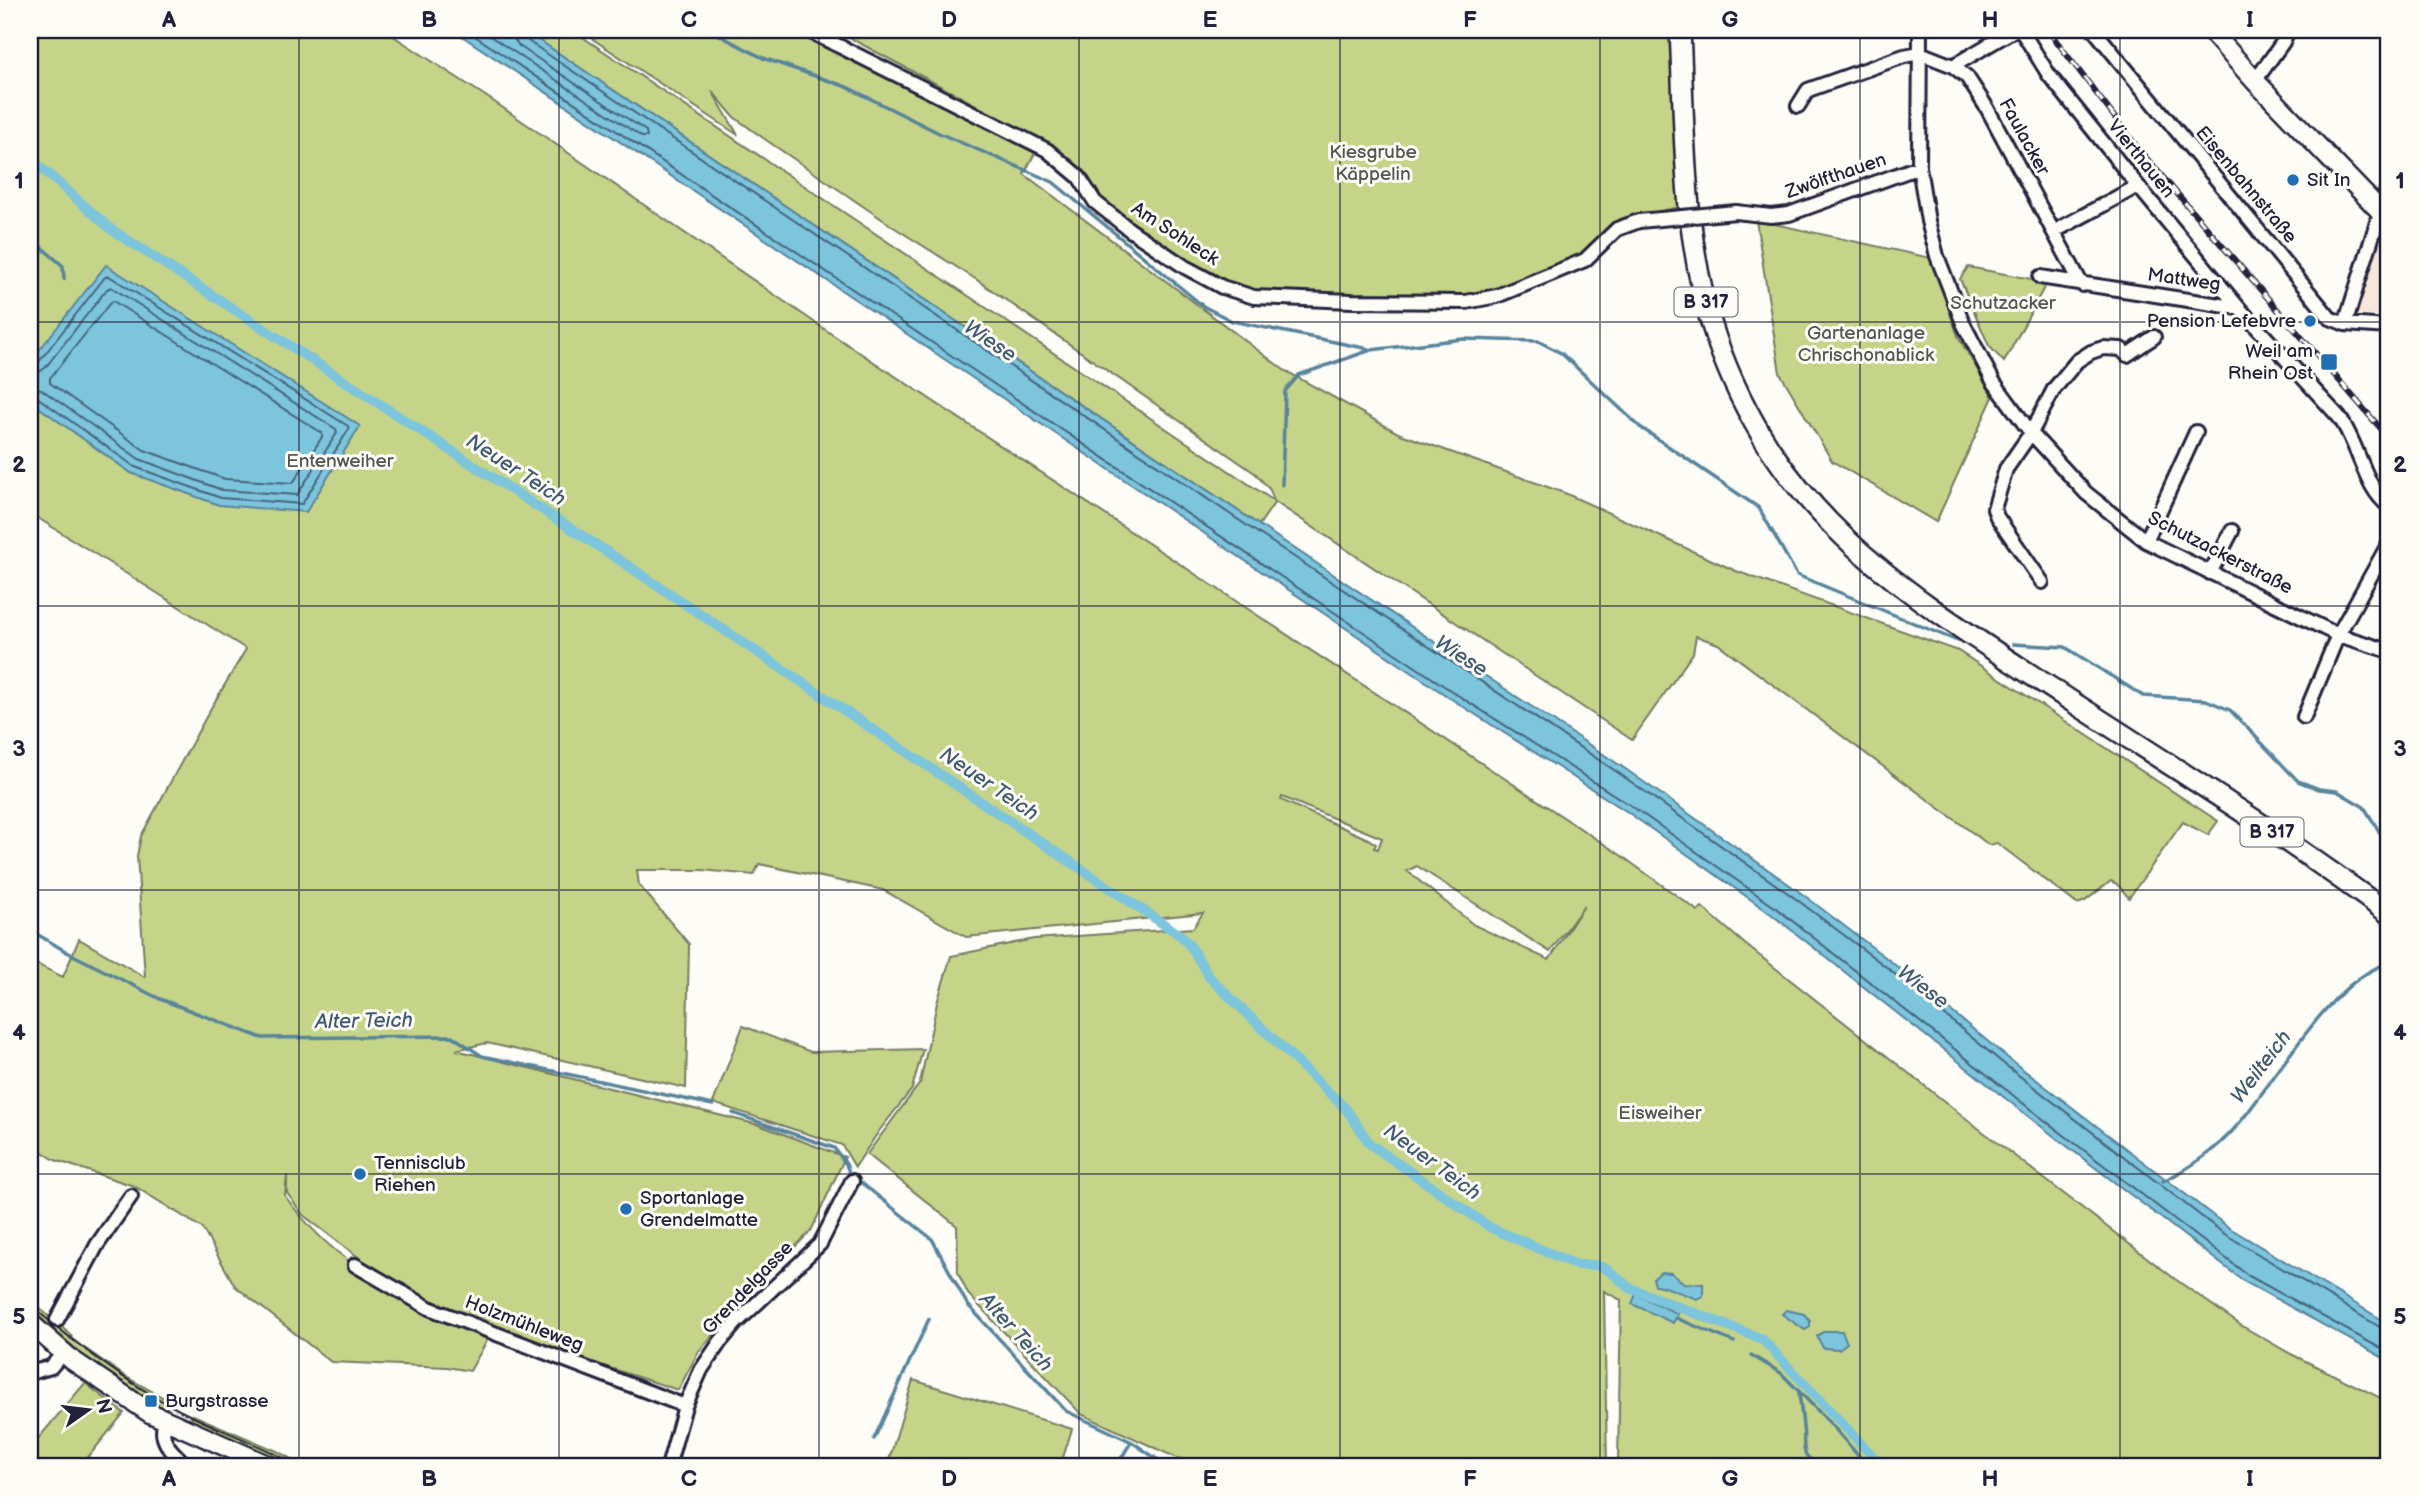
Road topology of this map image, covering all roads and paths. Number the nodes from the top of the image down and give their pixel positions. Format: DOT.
graph roads {
  1 [pos="807,30"];
  2 [pos="1680,30"];
  3 [pos="1920,30"];
  4 [pos="2014,30"];
  5 [pos="2021,30"];
  6 [pos="2094,30"];
  7 [pos="2210,30"];
  8 [pos="2288,30"];
  9 [pos="1920,53"];
  10 [pos="1953,66"];
  11 [pos="2255,81"];
  12 [pos="1798,106"];
  13 [pos="1919,167"];
  14 [pos="2389,184"];
  15 [pos="2138,186"];
  16 [pos="2385,216"];
  17 [pos="1639,221"];
  18 [pos="2055,231"];
  19 [pos="2040,278"];
  20 [pos="2082,285"];
  21 [pos="2239,308"];
  22 [pos="2345,324"];
  23 [pos="2389,327"];
  24 [pos="2154,337"];
  25 [pos="2196,432"];
  26 [pos="2031,433"];
  27 [pos="2389,506"];
  28 [pos="2232,531"];
  29 [pos="2146,541"];
  30 [pos="2389,543"];
  31 [pos="2210,573"];
  32 [pos="2042,582"];
  33 [pos="2338,635"];
  34 [pos="2389,651"];
  35 [pos="2304,717"];
  36 [pos="2389,914"];
  37 [pos="852,1181"];
  38 [pos="131,1196"];
  39 [pos="355,1265"];
  40 [pos="57,1320"];
  41 [pos="30,1323"];
  42 [pos="63,1353"];
  43 [pos="30,1373"];
  44 [pos="685,1406"];
  45 [pos="165,1421"];
  46 [pos="188,1467"];
  47 [pos="272,1467"];
  48 [pos="668,1467"];
  1 -- 17 [label="street, Am Sohleck"];
  2 -- 36 [label="main road, B 317"];
  3 -- 9 [label="street, Schutzackerstraße"];
  4 -- 10 [label="street"];
  5 -- 15 [label="street, Vierthauen"];
  6 -- 22 [label="street, Eisenbahnstraße"];
  7 -- 11 [label="main road"];
  8 -- 11 [label="street"];
  9 -- 10 [label="street, Faulacker"];
  9 -- 12 [label="street"];
  9 -- 13 [label="street, Schutzackerstraße"];
  10 -- 18 [label="street, Faulacker"];
  11 -- 16 [label="main road"];
  13 -- 17 [label="street, Zwölfthauen, bridge"];
  13 -- 26 [label="street, Schutzackerstraße"];
  14 -- 16 [label="street"];
  15 -- 18 [label="street"];
  15 -- 21 [label="street, Vierthauen"];
  16 -- 22 [label="street"];
  18 -- 20 [label="street, Faulacker"];
  19 -- 20 [label="street, Mattweg"];
  20 -- 21 [label="street, Mattweg"];
  21 -- 27 [label="street, Mattweg"];
  22 -- 23 [label="street"];
  24 -- 26 [label="street"];
  25 -- 29 [label="street"];
  26 -- 29 [label="street, Schutzackerstraße"];
  26 -- 32 [label="street"];
  28 -- 31 [label="street"];
  29 -- 31 [label="street, Schutzackerstraße"];
  30 -- 33 [label="street"];
  31 -- 33 [label="street, Schutzackerstraße"];
  33 -- 34 [label="street, Schutzackerstraße"];
  33 -- 35 [label="street"];
  37 -- 44 [label="street, Grendelgasse"];
  38 -- 40 [label="street"];
  39 -- 44 [label="street, Holzmühleweg"];
  41 -- 42 [label="main road"];
  42 -- 43 [label="street"];
  42 -- 45 [label="main road"];
  44 -- 48 [label="street, Grendelgasse"];
  45 -- 46 [label="street"];
  45 -- 47 [label="main road"];
}
